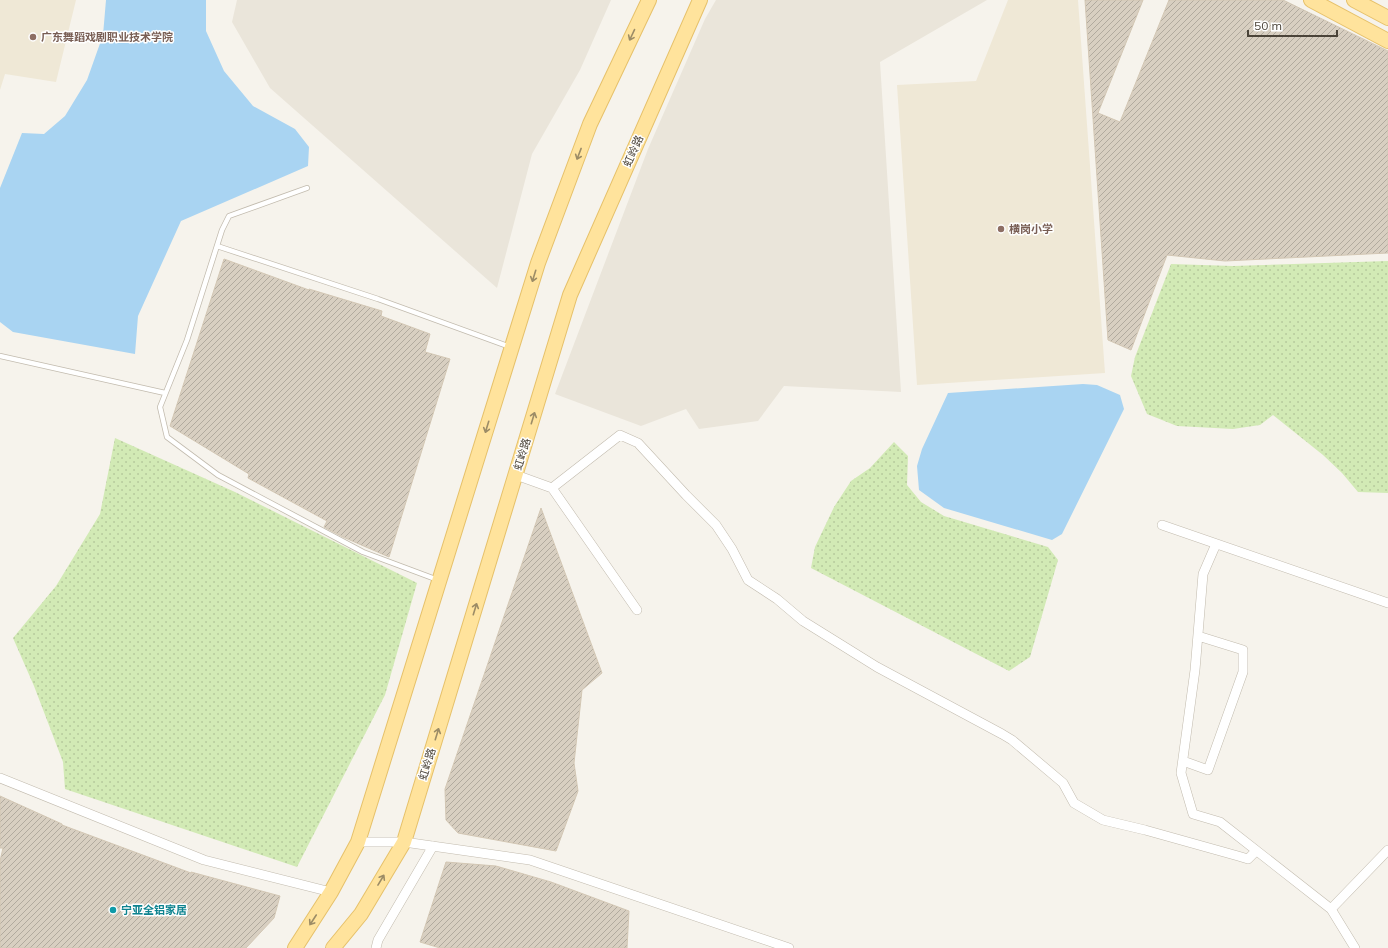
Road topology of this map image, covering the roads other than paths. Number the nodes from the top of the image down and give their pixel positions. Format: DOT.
graph roads {
  1 [pos="649,0"];
  2 [pos="700,0"];
  3 [pos="1311,0"];
  4 [pos="1354,0"];
  5 [pos="1388,18"];
  6 [pos="1388,41"];
  7 [pos="307,188"];
  8 [pos="217,246"];
  9 [pos="512,348"];
  10 [pos="0,356"];
  11 [pos="165,393"];
  12 [pos="516,475"];
  13 [pos="552,488"];
  14 [pos="1162,525"];
  15 [pos="1216,544"];
  16 [pos="439,580"];
  17 [pos="1388,603"];
  18 [pos="637,610"];
  19 [pos="1198,636"];
  20 [pos="1183,761"];
  21 [pos="0,778"];
  22 [pos="358,842"];
  23 [pos="404,842"];
  24 [pos="432,846"];
  25 [pos="1256,850"];
  26 [pos="1388,850"];
  27 [pos="331,892"];
  28 [pos="1331,909"];
  29 [pos="295,948"];
  30 [pos="333,948"];
  31 [pos="376,948"];
  32 [pos="789,948"];
  33 [pos="1355,948"];
  1 -- 9 [label="main road, one-way"];
  12 -- 2 [label="main road, 虹岭路, one-way"];
  3 -- 6 [label="main road"];
  4 -- 5 [label="main road"];
  7 -- 8 [label="lane"];
  8 -- 9 [label="lane"];
  8 -- 11 [label="lane"];
  9 -- 16 [label="main road, one-way"];
  10 -- 11 [label="lane"];
  11 -- 16 [label="lane"];
  12 -- 13 [label="street"];
  23 -- 12 [label="main road, 虹岭路, one-way"];
  13 -- 18 [label="street"];
  13 -- 25 [label="street"];
  14 -- 15 [label="street"];
  15 -- 17 [label="street"];
  15 -- 19 [label="street"];
  16 -- 22 [label="main road"];
  19 -- 20 [label="street"];
  19 -- 20 [label="street"];
  20 -- 25 [label="street"];
  21 -- 27 [label="street"];
  22 -- 23 [label="street"];
  22 -- 27 [label="main road"];
  23 -- 24 [label="street"];
  30 -- 23 [label="main road, 虹岭路, one-way"];
  24 -- 31 [label="street"];
  24 -- 32 [label="street"];
  25 -- 28 [label="street"];
  26 -- 28 [label="street"];
  27 -- 29 [label="main road, one-way"];
  28 -- 33 [label="street"];
}
